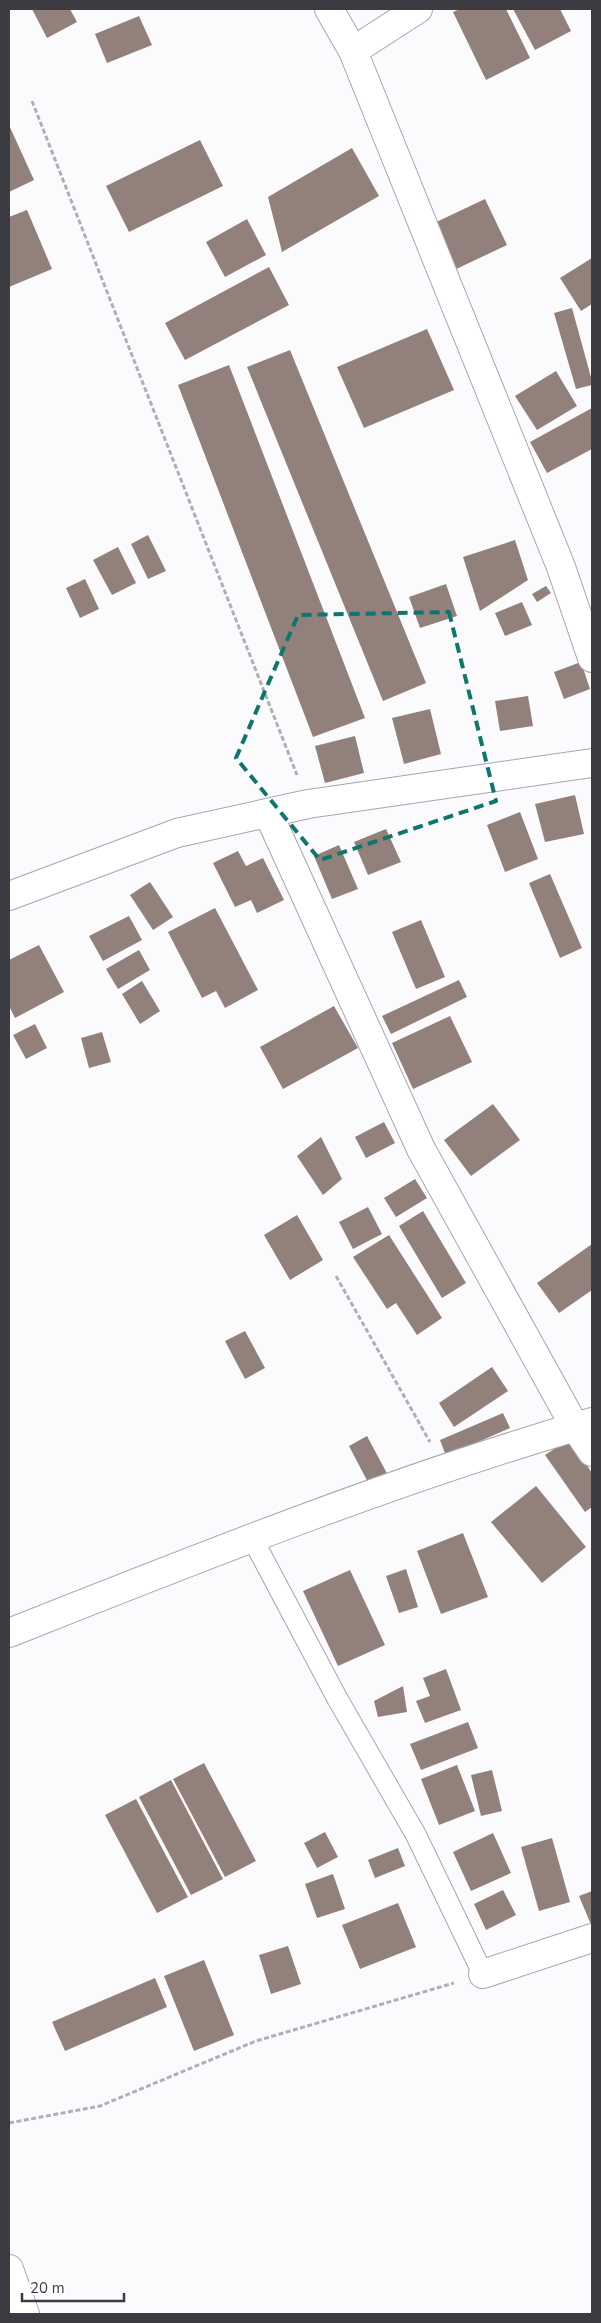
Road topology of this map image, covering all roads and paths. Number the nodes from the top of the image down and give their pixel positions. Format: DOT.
graph roads {
  1 [pos="329,9"];
  2 [pos="418,9"];
  3 [pos="352,51"];
  4 [pos="32,101"];
  5 [pos="592,658"];
  6 [pos="592,764"];
  7 [pos="308,804"];
  8 [pos="268,813"];
  9 [pos="9,896"];
  10 [pos="336,1276"];
  11 [pos="584,1425"];
  12 [pos="592,1452"];
  13 [pos="445,1468"];
  14 [pos="252,1538"];
  15 [pos="9,1633"];
  16 [pos="592,1938"];
  17 [pos="483,1974"];
  18 [pos="9,2123"];
  19 [pos="9,2269"];
  20 [pos="25,2314"];
  1 -- 3 [label="street"];
  2 -- 3 [label="street"];
  3 -- 5 [label="street"];
  4 -- 7 [label="path"];
  6 -- 7 [label="street"];
  7 -- 8 [label="street"];
  8 -- 9 [label="street"];
  8 -- 11 [label="street"];
  10 -- 13 [label="path"];
  11 -- 12 [label="street"];
  11 -- 13 [label="street"];
  13 -- 14 [label="street"];
  14 -- 15 [label="street"];
  14 -- 17 [label="lane"];
  16 -- 17 [label="street"];
  17 -- 18 [label="path"];
  19 -- 20 [label="street"];
}
